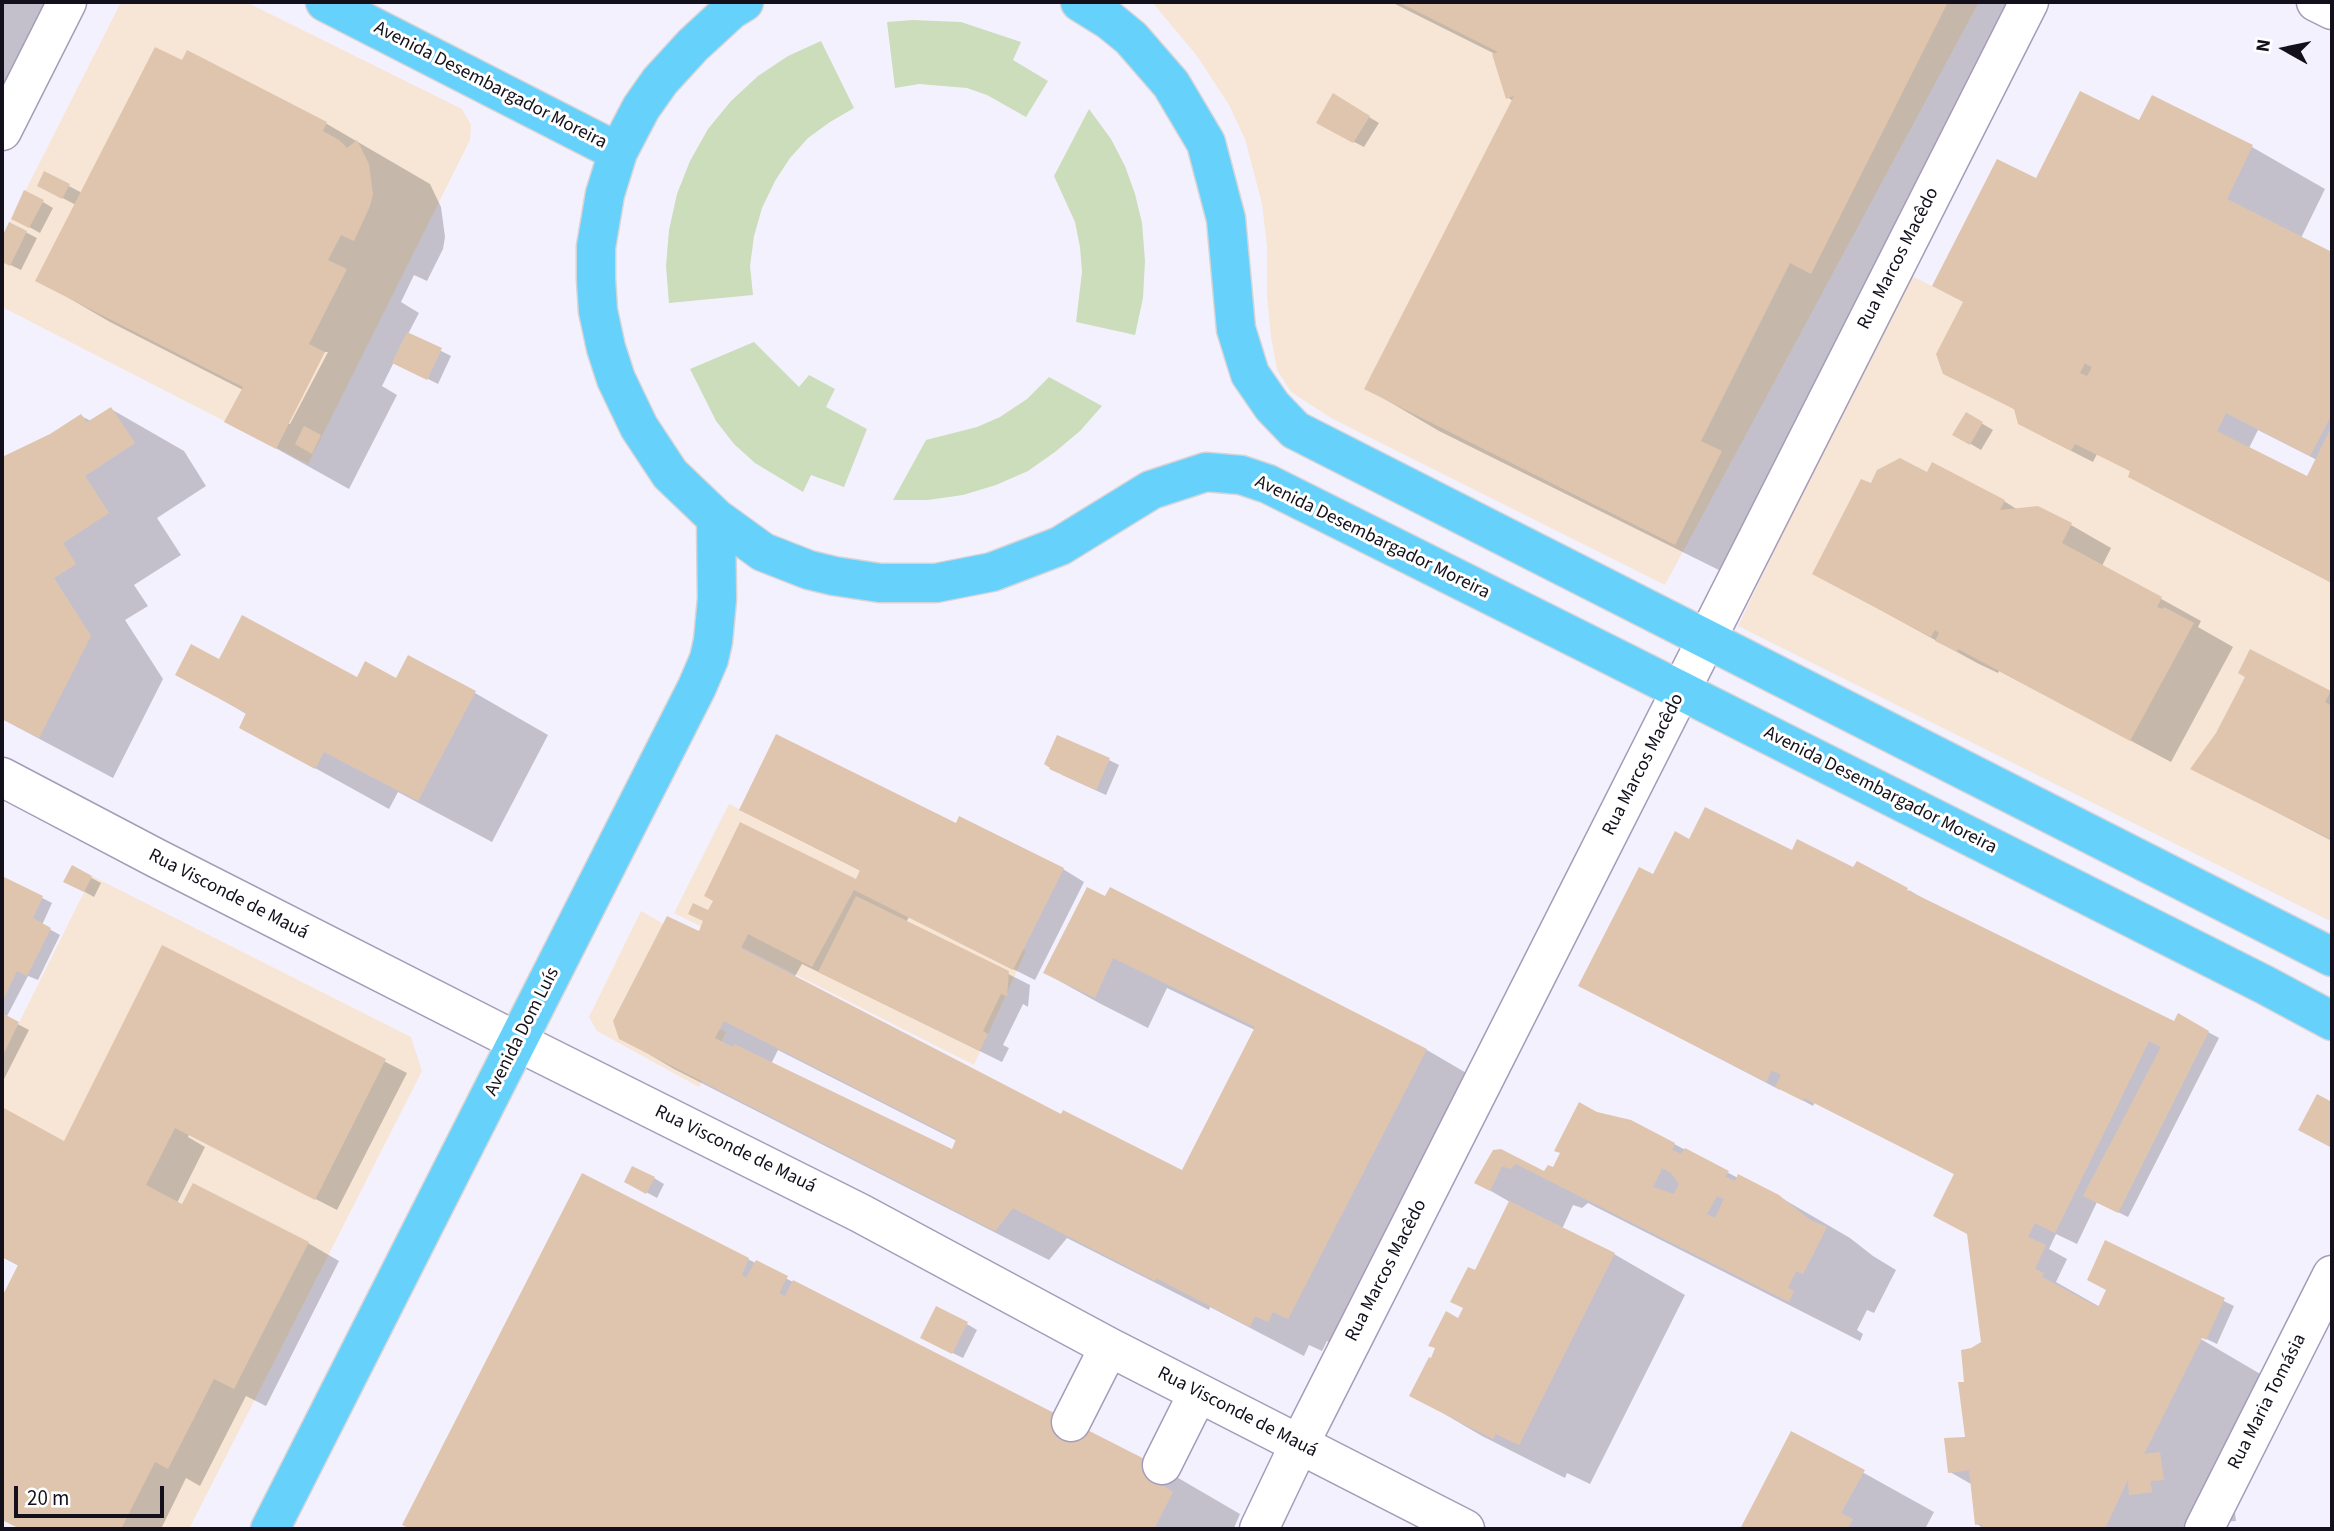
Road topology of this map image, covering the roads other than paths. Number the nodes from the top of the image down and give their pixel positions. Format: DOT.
graph roads {
  1 [pos="67,2"];
  2 [pos="325,2"];
  3 [pos="744,2"];
  4 [pos="1080,2"];
  5 [pos="2029,2"];
  6 [pos="2316,2"];
  7 [pos="2332,10"];
  8 [pos="2,131"];
  9 [pos="618,152"];
  10 [pos="716,518"];
  11 [pos="1706,640"];
  12 [pos="1681,691"];
  13 [pos="2,777"];
  14 [pos="2332,957"];
  15 [pos="2332,1021"];
  16 [pos="517,1042"];
  17 [pos="2332,1275"];
  18 [pos="1109,1347"];
  19 [pos="1198,1393"];
  20 [pos="1071,1422"];
  21 [pos="1299,1445"];
  22 [pos="1162,1465"];
  23 [pos="270,1529"];
  24 [pos="1259,1529"];
  25 [pos="1465,1529"];
  26 [pos="2204,1529"];
  1 -- 8 [label="street"];
  2 -- 9 [label="main road, Avenida Desembargador Moreira"];
  3 -- 9 [label="main road, Avenida Desembargador Moreira"];
  4 -- 11 [label="main road"];
  5 -- 11 [label="street, Rua Marcos Macêdo"];
  6 -- 7 [label="street"];
  9 -- 10 [label="main road, Avenida Desembargador Moreira"];
  10 -- 12 [label="main road, Avenida Desembargador Moreira"];
  10 -- 16 [label="main road, Avenida Dom Luís"];
  11 -- 12 [label="street, Rua Marcos Macêdo"];
  11 -- 14 [label="main road"];
  12 -- 15 [label="main road, Avenida Desembargador Moreira"];
  12 -- 21 [label="street, Rua Marcos Macêdo"];
  13 -- 16 [label="street, Rua Visconde de Mauá"];
  16 -- 18 [label="street, Rua Visconde de Mauá"];
  16 -- 23 [label="main road, Avenida Dom Luís"];
  17 -- 26 [label="street, Rua Maria Tomásia"];
  18 -- 19 [label="street, Rua Visconde de Mauá"];
  18 -- 20 [label="street"];
  19 -- 21 [label="street, Rua Visconde de Mauá"];
  19 -- 22 [label="street"];
  21 -- 24 [label="street, Rua Marcos Macêdo"];
  21 -- 25 [label="street, Rua Visconde de Mauá"];
}
